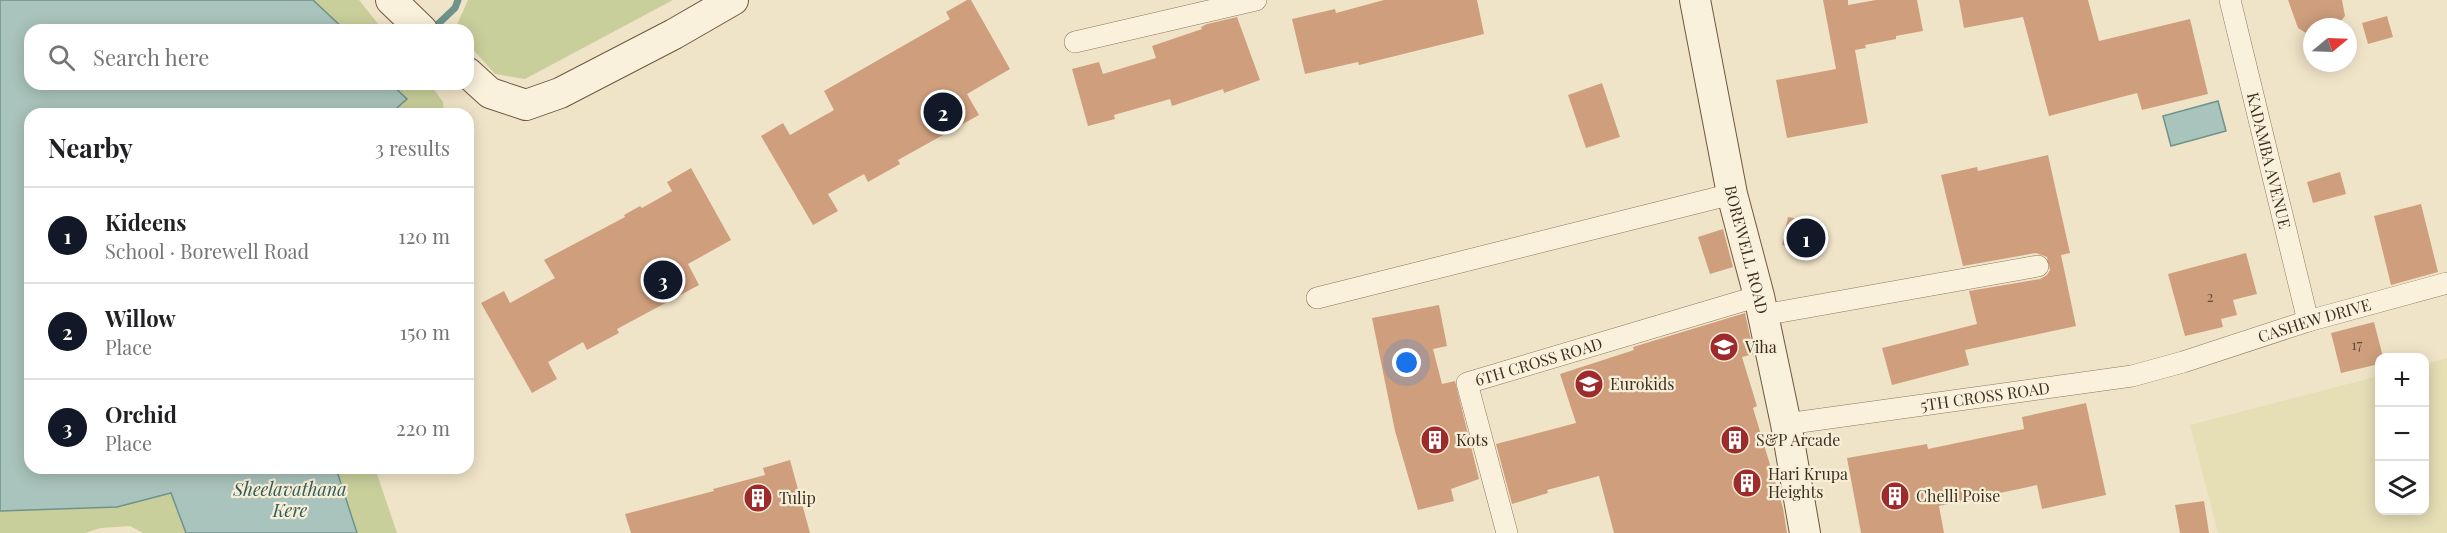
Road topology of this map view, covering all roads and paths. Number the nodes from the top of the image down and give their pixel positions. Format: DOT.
graph roads {
  1 [pos="391,0"];
  2 [pos="733,0"];
  3 [pos="1256,0"];
  4 [pos="1695,0"];
  5 [pos="2230,0"];
  6 [pos="416,24"];
  7 [pos="1075,42"];
  8 [pos="474,78"];
  9 [pos="1732,194"];
  10 [pos="2038,266"];
  11 [pos="2447,283"];
  12 [pos="1317,298"];
  13 [pos="1761,305"];
  14 [pos="2308,321"];
  15 [pos="2183,362"];
  16 [pos="1786,424"];
  17 [pos="1507,533"];
  18 [pos="1805,533"];
  1 -- 6 [label="street"];
  2 -- 8 [label="street"];
  3 -- 7 [label="street"];
  4 -- 9 [label="street, BOREWELL ROAD"];
  5 -- 14 [label="street, KADAMBA AVENUE"];
  9 -- 12 [label="street"];
  9 -- 13 [label="street, BOREWELL ROAD"];
  10 -- 13 [label="street"];
  11 -- 14 [label="street, CASHEW DRIVE"];
  13 -- 16 [label="street, BOREWELL ROAD"];
  13 -- 17 [label="street, 6TH CROSS ROAD"];
  14 -- 15 [label="street, CASHEW DRIVE"];
  15 -- 16 [label="street, 5TH CROSS ROAD"];
  16 -- 18 [label="street, BOREWELL ROAD"];
}
